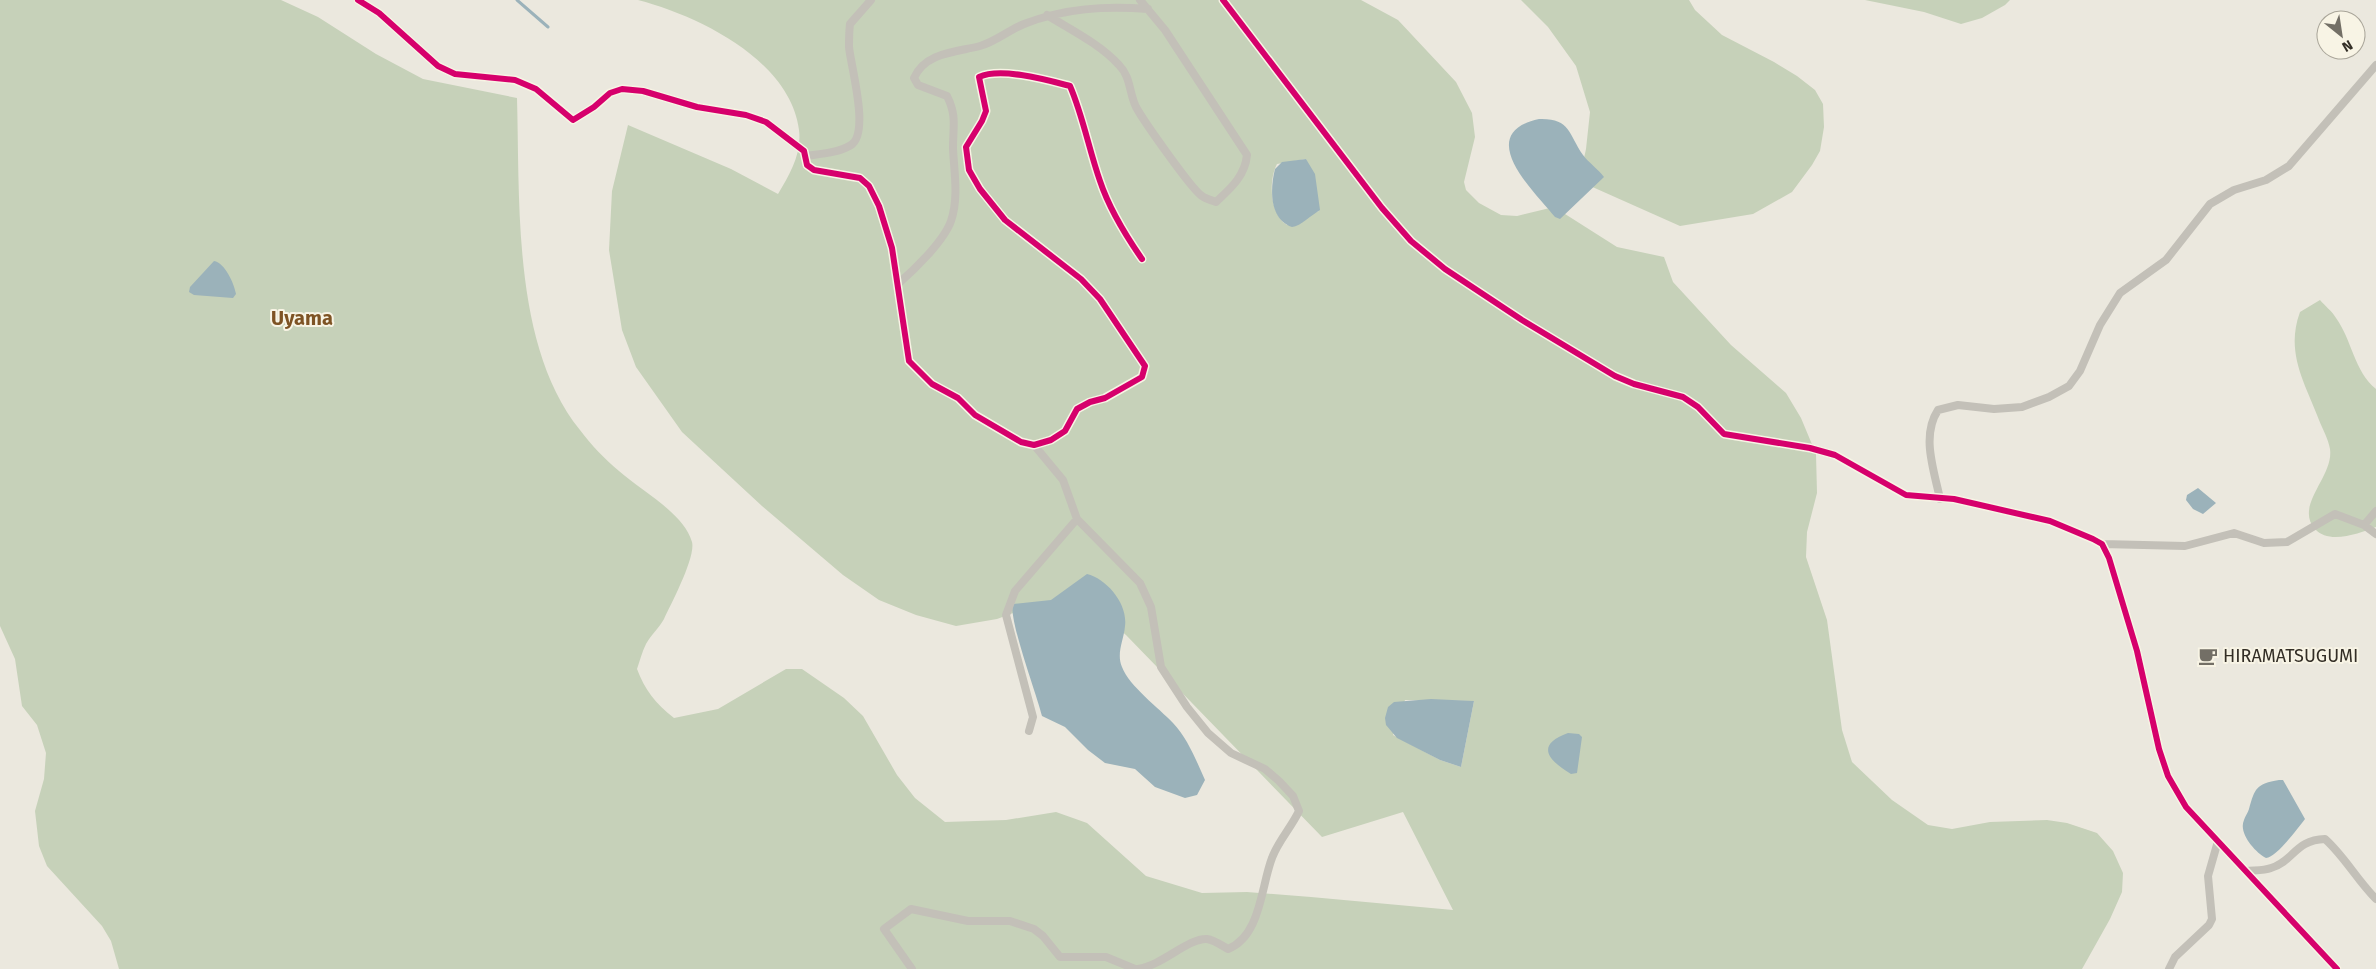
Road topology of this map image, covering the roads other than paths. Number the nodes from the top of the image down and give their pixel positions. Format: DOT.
graph roads {
  1 [pos="358,0"];
  2 [pos="871,0"];
  3 [pos="1140,0"];
  4 [pos="1223,0"];
  5 [pos="1148,9"];
  6 [pos="1047,15"];
  7 [pos="2376,66"];
  8 [pos="806,156"];
  9 [pos="1142,259"];
  10 [pos="899,283"];
  11 [pos="1034,445"];
  12 [pos="1940,498"];
  13 [pos="2376,511"];
  14 [pos="1077,519"];
  15 [pos="2364,525"];
  16 [pos="2376,534"];
  17 [pos="2102,544"];
  18 [pos="1029,731"];
  19 [pos="2218,841"];
  20 [pos="2246,871"];
  21 [pos="2376,899"];
  22 [pos="912,969"];
  23 [pos="1137,969"];
  24 [pos="2169,969"];
  25 [pos="2337,969"];
  1 -- 8 [label="street"];
  2 -- 8 [label="street"];
  3 -- 5 [label="street"];
  4 -- 12 [label="street"];
  5 -- 6 [label="street"];
  5 -- 6 [label="street"];
  6 -- 10 [label="street"];
  7 -- 12 [label="street"];
  8 -- 10 [label="street"];
  9 -- 11 [label="street"];
  10 -- 11 [label="street"];
  11 -- 14 [label="street"];
  12 -- 17 [label="street"];
  13 -- 15 [label="street"];
  14 -- 18 [label="street"];
  14 -- 23 [label="street"];
  15 -- 16 [label="street"];
  15 -- 17 [label="street"];
  17 -- 19 [label="street"];
  19 -- 20 [label="street"];
  19 -- 24 [label="street"];
  20 -- 21 [label="street"];
  20 -- 25 [label="street"];
  22 -- 23 [label="street"];
}
